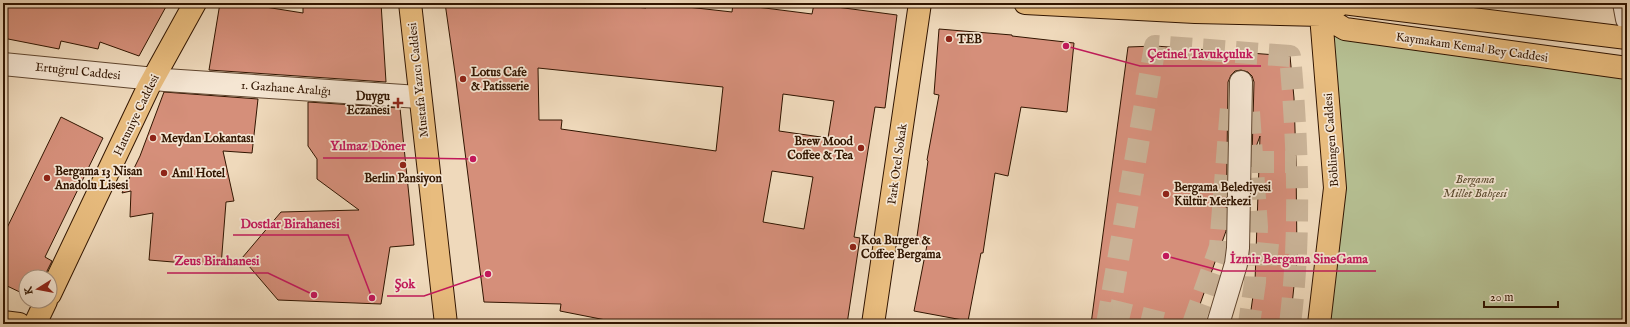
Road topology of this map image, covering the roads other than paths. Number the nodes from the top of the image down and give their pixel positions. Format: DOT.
graph roads {
  1 [pos="195,3"];
  2 [pos="410,3"];
  3 [pos="920,3"];
  4 [pos="1026,3"];
  5 [pos="1343,3"];
  6 [pos="1624,3"];
  7 [pos="1321,9"];
  8 [pos="1627,18"];
  9 [pos="1627,38"];
  10 [pos="3,64"];
  11 [pos="1627,68"];
  12 [pos="153,79"];
  13 [pos="1241,82"];
  14 [pos="420,97"];
  15 [pos="58,277"];
  16 [pos="42,309"];
  17 [pos="3,322"];
  18 [pos="19,324"];
  19 [pos="35,324"];
  20 [pos="446,324"];
  21 [pos="873,324"];
  22 [pos="1218,324"];
  23 [pos="1319,324"];
  1 -- 12 [label="main road, Hatuniye Caddesi"];
  2 -- 14 [label="main road, Mustafa Yazıcı Caddesi"];
  3 -- 21 [label="main road, Park Otel Sokak"];
  4 -- 7 [label="main road"];
  5 -- 7 [label="main road"];
  5 -- 9 [label="main road"];
  6 -- 8 [label="street"];
  7 -- 11 [label="main road, Kaymakam Kemal Bey Caddesi"];
  7 -- 23 [label="main road, Böblingen Caddesi"];
  10 -- 12 [label="street, Ertuğrul Caddesi"];
  12 -- 14 [label="street, 1. Gazhane Aralığı"];
  12 -- 15 [label="main road, Hatuniye Caddesi"];
  13 -- 22 [label="street"];
  14 -- 20 [label="main road, Mustafa Yazıcı Caddesi"];
  16 -- 19 [label="main road"];
  17 -- 18 [label="main road"];
}
